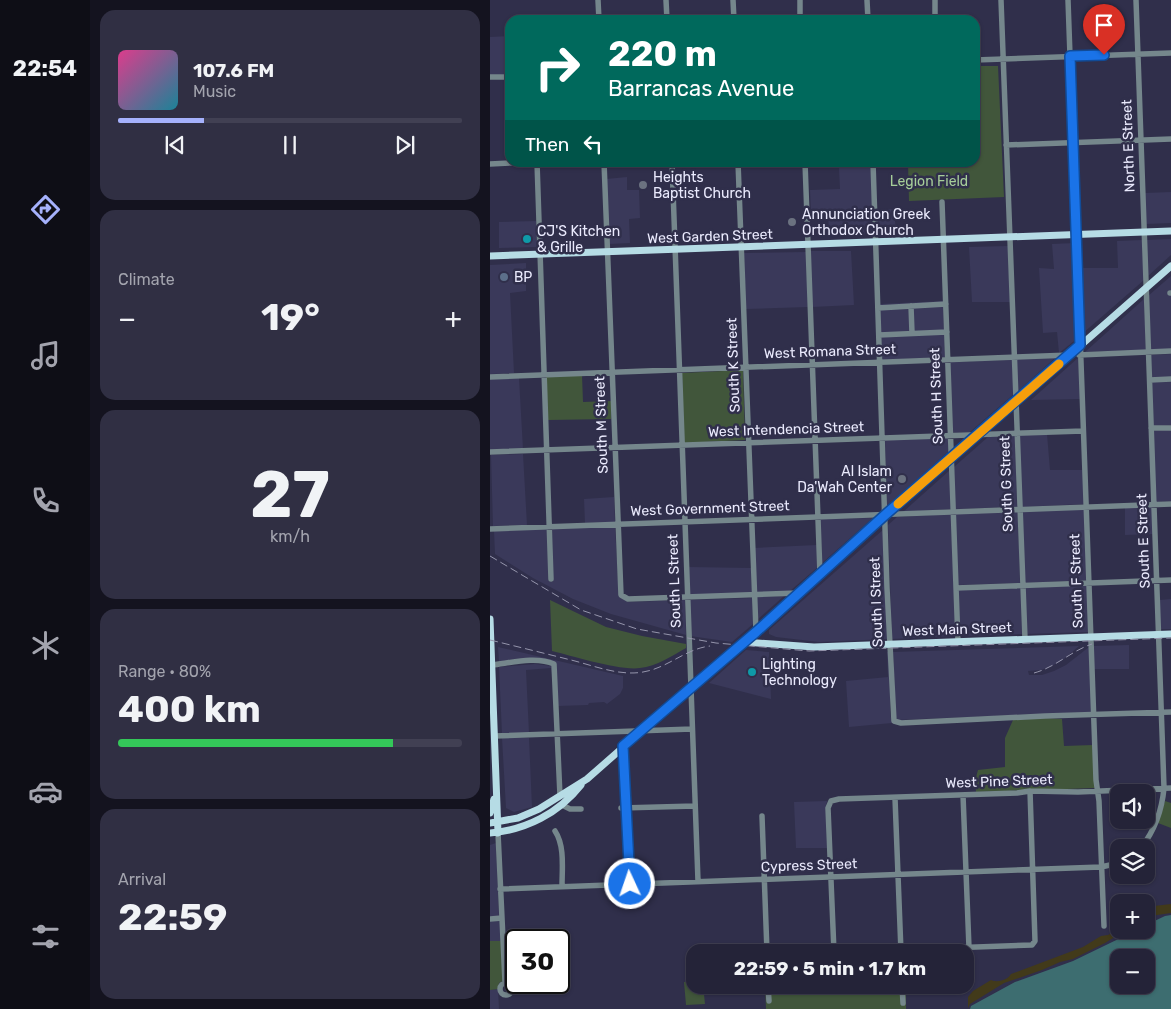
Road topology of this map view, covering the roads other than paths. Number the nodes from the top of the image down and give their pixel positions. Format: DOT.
graph roads {
  1 [pos="598,0"];
  2 [pos="666,0"];
  3 [pos="733,0"];
  4 [pos="800,0"];
  5 [pos="867,0"];
  6 [pos="935,0"];
  7 [pos="1001,0"];
  8 [pos="1068,0"];
  9 [pos="1136,0"];
  10 [pos="599,15"];
  11 [pos="667,15"];
  12 [pos="734,15"];
  13 [pos="800,15"];
  14 [pos="868,15"];
  15 [pos="935,15"];
  16 [pos="1171,53"];
  17 [pos="1138,54"];
  18 [pos="1070,56"];
  19 [pos="1003,59"];
  20 [pos="980,60"];
  21 [pos="505,77"];
  22 [pos="490,78"];
  23 [pos="1171,139"];
  24 [pos="1141,140"];
  25 [pos="1073,143"];
  26 [pos="1006,145"];
  27 [pos="505,163"];
  28 [pos="490,164"];
  29 [pos="537,167"];
  30 [pos="604,167"];
  31 [pos="672,167"];
  32 [pos="738,167"];
  33 [pos="805,167"];
  34 [pos="873,167"];
  35 [pos="942,202"];
  36 [pos="1171,231"];
  37 [pos="1144,232"];
  38 [pos="1077,235"];
  39 [pos="1010,237"];
  40 [pos="943,239"];
  41 [pos="876,242"];
  42 [pos="808,245"];
  43 [pos="741,247"];
  44 [pos="675,250"];
  45 [pos="607,252"];
  46 [pos="540,254"];
  47 [pos="490,256"];
  48 [pos="1171,266"];
  49 [pos="1146,287"];
  50 [pos="946,304"];
  51 [pos="911,306"];
  52 [pos="878,308"];
  53 [pos="947,332"];
  54 [pos="912,333"];
  55 [pos="879,335"];
  56 [pos="1080,345"];
  57 [pos="1149,352"];
  58 [pos="1171,352"];
  59 [pos="1069,355"];
  60 [pos="1081,355"];
  61 [pos="1014,357"];
  62 [pos="948,360"];
  63 [pos="880,362"];
  64 [pos="812,365"];
  65 [pos="746,367"];
  66 [pos="679,370"];
  67 [pos="612,372"];
  68 [pos="544,374"];
  69 [pos="490,377"];
  70 [pos="1171,379"];
  71 [pos="1150,380"];
  72 [pos="1016,402"];
  73 [pos="1151,428"];
  74 [pos="1171,428"];
  75 [pos="1083,431"];
  76 [pos="1017,433"];
  77 [pos="979,434"];
  78 [pos="950,436"];
  79 [pos="883,438"];
  80 [pos="815,441"];
  81 [pos="748,443"];
  82 [pos="682,446"];
  83 [pos="614,448"];
  84 [pos="547,450"];
  85 [pos="490,452"];
  86 [pos="951,459"];
  87 [pos="1154,504"];
  88 [pos="1171,504"];
  89 [pos="1086,507"];
  90 [pos="1020,509"];
  91 [pos="953,511"];
  92 [pos="885,515"];
  93 [pos="818,517"];
  94 [pos="751,519"];
  95 [pos="684,522"];
  96 [pos="617,524"];
  97 [pos="550,526"];
  98 [pos="490,529"];
  99 [pos="820,574"];
  100 [pos="551,579"];
  101 [pos="1157,580"];
  102 [pos="1171,580"];
  103 [pos="1089,583"];
  104 [pos="1023,585"];
  105 [pos="956,588"];
  106 [pos="798,593"];
  107 [pos="754,595"];
  108 [pos="687,598"];
  109 [pos="490,619"];
  110 [pos="756,632"];
  111 [pos="1171,634"];
  112 [pos="1158,635"];
  113 [pos="1091,637"];
  114 [pos="1024,639"];
  115 [pos="744,642"];
  116 [pos="958,642"];
  117 [pos="890,644"];
  118 [pos="492,665"];
  119 [pos="691,688"];
  120 [pos="1162,712"];
  121 [pos="1171,712"];
  122 [pos="1094,715"];
  123 [pos="692,729"];
  124 [pos="642,730"];
  125 [pos="557,734"];
  126 [pos="494,736"];
  127 [pos="623,746"];
  128 [pos="582,783"];
  129 [pos="1168,788"];
  130 [pos="1030,791"];
  131 [pos="1097,791"];
  132 [pos="496,792"];
  133 [pos="963,795"];
  134 [pos="560,796"];
  135 [pos="896,798"];
  136 [pos="562,805"];
  137 [pos="695,806"];
  138 [pos="624,808"];
  139 [pos="581,809"];
  140 [pos="490,812"];
  141 [pos="762,816"];
  142 [pos="494,823"];
  143 [pos="555,831"];
  144 [pos="498,832"];
  145 [pos="490,833"];
  146 [pos="1146,839"];
  147 [pos="1110,865"];
  148 [pos="1101,867"];
  149 [pos="1033,869"];
  150 [pos="966,872"];
  151 [pos="898,874"];
  152 [pos="831,877"];
  153 [pos="764,879"];
  154 [pos="698,881"];
  155 [pos="630,884"];
  156 [pos="562,886"];
  157 [pos="500,889"];
  158 [pos="490,918"];
  159 [pos="502,918"];
  160 [pos="1104,926"];
  161 [pos="767,944"];
  162 [pos="835,944"];
  163 [pos="901,944"];
  164 [pos="969,944"];
  165 [pos="974,948"];
  166 [pos="505,982"];
  167 [pos="769,994"];
  168 [pos="902,994"];
  169 [pos="769,1001"];
  170 [pos="903,1003"];
  1 -- 10 [label="street"];
  2 -- 11 [label="street"];
  3 -- 12 [label="street"];
  4 -- 13 [label="street"];
  5 -- 14 [label="street"];
  6 -- 15 [label="street"];
  7 -- 19 [label="street, South G Street"];
  8 -- 18 [label="street, South F Street"];
  9 -- 17 [label="street, North E Street"];
  16 -- 17 [label="street"];
  17 -- 18 [label="street"];
  17 -- 24 [label="street, North E Street"];
  18 -- 19 [label="street"];
  18 -- 25 [label="street, South F Street"];
  19 -- 20 [label="street"];
  19 -- 26 [label="street, South G Street"];
  21 -- 22 [label="street"];
  23 -- 24 [label="street"];
  24 -- 25 [label="street"];
  24 -- 37 [label="street, North E Street"];
  25 -- 26 [label="street"];
  25 -- 38 [label="street, South F Street"];
  26 -- 39 [label="street, South G Street"];
  27 -- 28 [label="street"];
  29 -- 46 [label="street"];
  30 -- 45 [label="street, South M Street"];
  31 -- 44 [label="street, South L Street"];
  32 -- 43 [label="street, South K Street"];
  33 -- 42 [label="street"];
  34 -- 41 [label="street, South I Street"];
  35 -- 40 [label="street, South H Street"];
  36 -- 37 [label="main road, West Garden Street"];
  37 -- 38 [label="main road, West Garden Street"];
  37 -- 49 [label="street, South E Street"];
  38 -- 39 [label="main road, West Garden Street"];
  38 -- 56 [label="street, South F Street"];
  39 -- 40 [label="main road, West Garden Street"];
  39 -- 61 [label="street, South G Street"];
  40 -- 41 [label="main road, West Garden Street"];
  40 -- 50 [label="street, South H Street"];
  41 -- 42 [label="main road, West Garden Street"];
  41 -- 52 [label="street, South I Street"];
  42 -- 43 [label="main road, West Garden Street"];
  42 -- 64 [label="street"];
  43 -- 44 [label="main road, West Garden Street"];
  43 -- 65 [label="street, South K Street"];
  44 -- 45 [label="main road, West Garden Street"];
  44 -- 66 [label="street, South L Street"];
  45 -- 46 [label="main road, West Garden Street"];
  45 -- 67 [label="street, South M Street"];
  46 -- 47 [label="main road, West Garden Street"];
  46 -- 68 [label="street"];
  48 -- 49 [label="main road"];
  49 -- 56 [label="main road"];
  49 -- 57 [label="street, South E Street"];
  50 -- 51 [label="street"];
  50 -- 53 [label="street, South H Street"];
  51 -- 52 [label="street"];
  51 -- 54 [label="street"];
  52 -- 55 [label="street, South I Street"];
  53 -- 54 [label="street"];
  53 -- 62 [label="street, South H Street"];
  54 -- 55 [label="street"];
  55 -- 63 [label="street, South I Street"];
  56 -- 59 [label="main road"];
  56 -- 60 [label="street, South F Street"];
  57 -- 58 [label="street, West Romana Street"];
  57 -- 60 [label="street, West Romana Street"];
  57 -- 71 [label="street, South E Street"];
  59 -- 60 [label="street, West Romana Street"];
  59 -- 61 [label="street, West Romana Street"];
  59 -- 72 [label="main road"];
  60 -- 75 [label="street, South F Street"];
  61 -- 62 [label="street, West Romana Street"];
  61 -- 72 [label="street, South G Street"];
  62 -- 63 [label="street, West Romana Street"];
  62 -- 78 [label="street, South H Street"];
  63 -- 64 [label="street, West Romana Street"];
  63 -- 79 [label="street, South I Street"];
  64 -- 65 [label="street, West Romana Street"];
  64 -- 80 [label="street"];
  65 -- 66 [label="street, West Romana Street"];
  65 -- 81 [label="street, South K Street"];
  66 -- 67 [label="street, West Romana Street"];
  66 -- 82 [label="street, South L Street"];
  67 -- 68 [label="street, West Romana Street"];
  67 -- 83 [label="street, South M Street"];
  68 -- 69 [label="street, West Romana Street"];
  68 -- 84 [label="street"];
  70 -- 71 [label="street"];
  71 -- 73 [label="street, South E Street"];
  72 -- 76 [label="street, South G Street"];
  72 -- 77 [label="main road"];
  73 -- 74 [label="street"];
  73 -- 87 [label="street, South E Street"];
  75 -- 76 [label="street, West Intendencia Street"];
  75 -- 89 [label="street, South F Street"];
  76 -- 77 [label="street, West Intendencia Street"];
  76 -- 90 [label="street, South G Street"];
  77 -- 78 [label="street, West Intendencia Street"];
  77 -- 86 [label="main road"];
  78 -- 79 [label="street, West Intendencia Street"];
  78 -- 86 [label="street, South H Street"];
  79 -- 80 [label="street, West Intendencia Street"];
  79 -- 92 [label="street, South I Street"];
  80 -- 81 [label="street, West Intendencia Street"];
  80 -- 93 [label="street"];
  81 -- 82 [label="street, West Intendencia Street"];
  81 -- 94 [label="street, South K Street"];
  82 -- 83 [label="street, West Intendencia Street"];
  82 -- 95 [label="street, South L Street"];
  83 -- 84 [label="street, West Intendencia Street"];
  83 -- 96 [label="street, South M Street"];
  84 -- 85 [label="street, West Intendencia Street"];
  84 -- 97 [label="street"];
  86 -- 91 [label="street, South H Street"];
  86 -- 92 [label="main road"];
  87 -- 88 [label="street, West Government Street"];
  87 -- 89 [label="street, West Government Street"];
  87 -- 101 [label="street, South E Street"];
  89 -- 90 [label="street, West Government Street"];
  89 -- 103 [label="street, South F Street"];
  90 -- 91 [label="street, West Government Street"];
  90 -- 104 [label="street, South G Street"];
  91 -- 92 [label="street, West Government Street"];
  91 -- 105 [label="street, South H Street"];
  92 -- 93 [label="street, West Government Street"];
  92 -- 99 [label="main road"];
  92 -- 117 [label="street, South I Street"];
  93 -- 94 [label="street, West Government Street"];
  93 -- 99 [label="street"];
  94 -- 95 [label="street, West Government Street"];
  94 -- 107 [label="street, South K Street"];
  95 -- 96 [label="street, West Government Street"];
  95 -- 108 [label="street, South L Street"];
  96 -- 97 [label="street, West Government Street"];
  96 -- 108 [label="street, South M Street"];
  97 -- 98 [label="street, West Government Street"];
  97 -- 100 [label="street"];
  99 -- 106 [label="main road"];
  101 -- 102 [label="street"];
  101 -- 103 [label="street"];
  101 -- 112 [label="street, South E Street"];
  103 -- 104 [label="street"];
  103 -- 113 [label="street, South F Street"];
  104 -- 105 [label="street"];
  104 -- 114 [label="street, South G Street"];
  105 -- 116 [label="street, South H Street"];
  106 -- 107 [label="street"];
  106 -- 110 [label="main road"];
  107 -- 108 [label="street"];
  107 -- 110 [label="street, South K Street"];
  108 -- 119 [label="street, South L Street"];
  109 -- 118 [label="main road"];
  110 -- 115 [label="main road"];
  111 -- 112 [label="main road, West Main Street"];
  112 -- 113 [label="main road, West Main Street"];
  112 -- 120 [label="street, South E Street"];
  113 -- 114 [label="main road, West Main Street"];
  113 -- 122 [label="street, South F Street"];
  114 -- 116 [label="main road, West Main Street"];
  115 -- 117 [label="main road, West Main Street"];
  115 -- 119 [label="main road"];
  116 -- 117 [label="main road, West Main Street"];
  117 -- 122 [label="street, South I Street"];
  118 -- 125 [label="street"];
  118 -- 126 [label="main road"];
  119 -- 123 [label="street, South L Street"];
  119 -- 124 [label="main road"];
  120 -- 121 [label="street"];
  120 -- 122 [label="street"];
  120 -- 129 [label="street, South E Street"];
  122 -- 131 [label="street, South F Street"];
  123 -- 124 [label="street"];
  123 -- 137 [label="street, South L Street"];
  124 -- 125 [label="street"];
  124 -- 127 [label="main road"];
  125 -- 126 [label="street"];
  125 -- 134 [label="street"];
  126 -- 132 [label="main road"];
  127 -- 128 [label="main road"];
  127 -- 138 [label="street"];
  128 -- 134 [label="main road"];
  128 -- 136 [label="main road"];
  129 -- 131 [label="street, West Pine Street"];
  129 -- 146 [label="street, South E Street"];
  130 -- 131 [label="street, West Pine Street"];
  130 -- 133 [label="street, West Pine Street"];
  130 -- 149 [label="street"];
  131 -- 148 [label="street, South F Street"];
  132 -- 140 [label="main road"];
  132 -- 142 [label="main road"];
  133 -- 135 [label="street, West Pine Street"];
  133 -- 150 [label="street"];
  134 -- 142 [label="main road"];
  135 -- 151 [label="street"];
  135 -- 152 [label="street, West Pine Street"];
  136 -- 139 [label="street"];
  136 -- 144 [label="main road"];
  137 -- 138 [label="street"];
  137 -- 154 [label="street, South L Street"];
  138 -- 155 [label="street"];
  141 -- 153 [label="street"];
  142 -- 144 [label="main road"];
  143 -- 156 [label="street"];
  144 -- 145 [label="main road"];
  144 -- 157 [label="street"];
  147 -- 148 [label="street, Cypress Street"];
  148 -- 149 [label="street, Cypress Street"];
  148 -- 160 [label="street, South F Street"];
  149 -- 150 [label="street, Cypress Street"];
  149 -- 165 [label="street"];
  150 -- 151 [label="street, Cypress Street"];
  150 -- 164 [label="street"];
  151 -- 152 [label="street, Cypress Street"];
  151 -- 163 [label="street"];
  152 -- 153 [label="street, Cypress Street"];
  152 -- 162 [label="street"];
  153 -- 154 [label="street, Cypress Street"];
  153 -- 161 [label="street"];
  154 -- 155 [label="street, Cypress Street"];
  155 -- 156 [label="street, Cypress Street"];
  156 -- 157 [label="street, Cypress Street"];
  157 -- 159 [label="street"];
  158 -- 159 [label="street"];
  159 -- 166 [label="street"];
  167 -- 169 [label="street"];
  168 -- 170 [label="street"];
}
